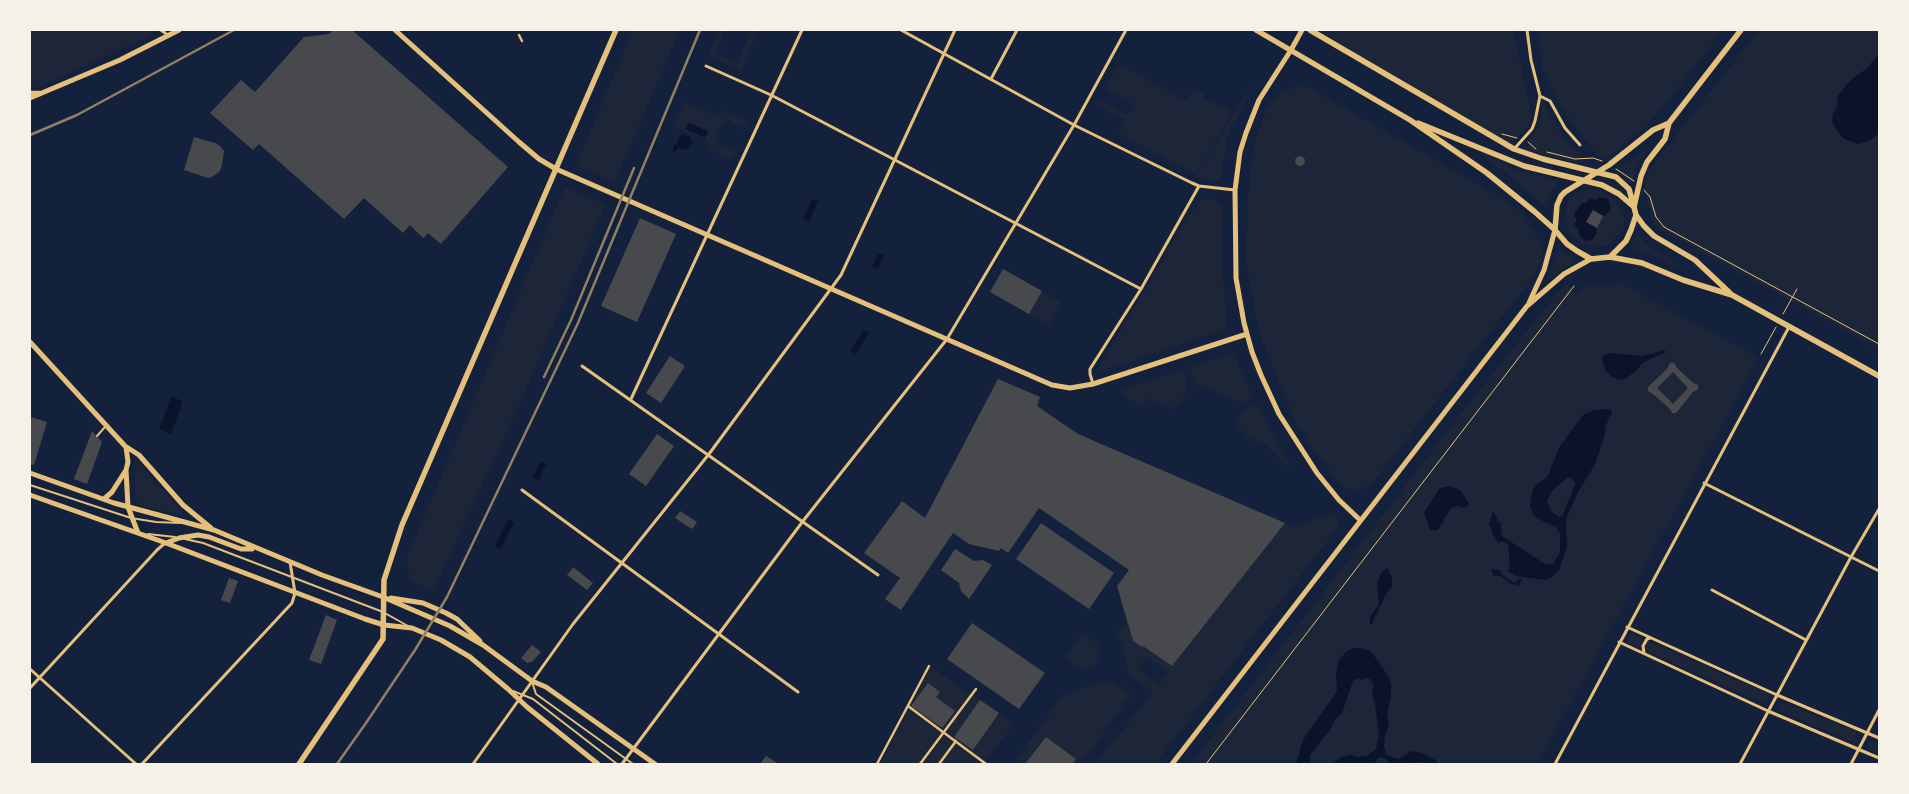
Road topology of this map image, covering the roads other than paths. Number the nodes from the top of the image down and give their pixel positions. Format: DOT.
graph roads {
  1 [pos="161,30"];
  2 [pos="179,30"];
  3 [pos="395,30"];
  4 [pos="616,30"];
  5 [pos="802,30"];
  6 [pos="901,30"];
  7 [pos="955,30"];
  8 [pos="1017,30"];
  9 [pos="1126,30"];
  10 [pos="1256,30"];
  11 [pos="1302,30"];
  12 [pos="1310,30"];
  13 [pos="1526,30"];
  14 [pos="1741,30"];
  15 [pos="519,35"];
  16 [pos="169,36"];
  17 [pos="522,41"];
  18 [pos="1291,50"];
  19 [pos="944,53"];
  20 [pos="706,66"];
  21 [pos="991,79"];
  22 [pos="30,93"];
  23 [pos="41,93"];
  24 [pos="772,96"];
  25 [pos="1540,96"];
  26 [pos="30,98"];
  27 [pos="1410,120"];
  28 [pos="1669,123"];
  29 [pos="1074,125"];
  30 [pos="1580,145"];
  31 [pos="1514,149"];
  32 [pos="894,159"];
  33 [pos="556,169"];
  34 [pos="1598,172"];
  35 [pos="1584,181"];
  36 [pos="1199,186"];
  37 [pos="1235,190"];
  38 [pos="1634,207"];
  39 [pos="1636,215"];
  40 [pos="1016,224"];
  41 [pos="1555,230"];
  42 [pos="708,234"];
  43 [pos="1610,257"];
  44 [pos="1591,259"];
  45 [pos="832,288"];
  46 [pos="1142,289"];
  47 [pos="1732,295"];
  48 [pos="1527,306"];
  49 [pos="1789,327"];
  50 [pos="1247,334"];
  51 [pos="946,339"];
  52 [pos="30,342"];
  53 [pos="582,366"];
  54 [pos="1879,376"];
  55 [pos="1093,384"];
  56 [pos="630,399"];
  57 [pos="107,426"];
  58 [pos="97,436"];
  59 [pos="126,446"];
  60 [pos="708,454"];
  61 [pos="126,470"];
  62 [pos="30,473"];
  63 [pos="1704,483"];
  64 [pos="30,485"];
  65 [pos="522,490"];
  66 [pos="30,495"];
  67 [pos="104,499"];
  68 [pos="128,507"];
  69 [pos="1879,509"];
  70 [pos="131,518"];
  71 [pos="1360,520"];
  72 [pos="803,521"];
  73 [pos="188,523"];
  74 [pos="214,530"];
  75 [pos="139,534"];
  76 [pos="179,538"];
  77 [pos="166,543"];
  78 [pos="254,549"];
  79 [pos="1851,557"];
  80 [pos="290,562"];
  81 [pos="620,564"];
  82 [pos="1879,571"];
  83 [pos="878,575"];
  84 [pos="292,578"];
  85 [pos="1712,590"];
  86 [pos="295,592"];
  87 [pos="383,597"];
  88 [pos="383,612"];
  89 [pos="384,625"];
  90 [pos="1627,627"];
  91 [pos="412,628"];
  92 [pos="718,635"];
  93 [pos="1651,638"];
  94 [pos="1806,640"];
  95 [pos="1619,642"];
  96 [pos="483,645"];
  97 [pos="1644,654"];
  98 [pos="929,666"];
  99 [pos="30,669"];
  100 [pos="40,678"];
  101 [pos="532,681"];
  102 [pos="30,688"];
  103 [pos="976,690"];
  104 [pos="798,692"];
  105 [pos="1777,695"];
  106 [pos="520,697"];
  107 [pos="908,706"];
  108 [pos="1879,710"];
  109 [pos="1768,711"];
  110 [pos="944,732"];
  111 [pos="1867,733"];
  112 [pos="1879,738"];
  113 [pos="956,741"];
  114 [pos="634,748"];
  115 [pos="1859,749"];
  116 [pos="626,758"];
  117 [pos="1879,758"];
  118 [pos="136,764"];
  119 [pos="142,764"];
  120 [pos="299,764"];
  121 [pos="473,764"];
  122 [pos="598,764"];
  123 [pos="617,764"];
  124 [pos="622,764"];
  125 [pos="633,764"];
  126 [pos="655,764"];
  127 [pos="877,764"];
  128 [pos="920,764"];
  129 [pos="939,764"];
  130 [pos="986,764"];
  131 [pos="1172,764"];
  132 [pos="1555,764"];
  133 [pos="1740,764"];
  134 [pos="1850,764"];
  1 -- 16 [label="street"];
  2 -- 16 [label="main road"];
  3 -- 33 [label="main road"];
  4 -- 33 [label="main road"];
  5 -- 24 [label="street"];
  6 -- 19 [label="street"];
  7 -- 19 [label="street"];
  8 -- 21 [label="street"];
  9 -- 29 [label="street"];
  10 -- 18 [label="main road"];
  11 -- 18 [label="main road"];
  12 -- 31 [label="main road"];
  13 -- 25 [label="street"];
  14 -- 28 [label="main road"];
  15 -- 17 [label="street"];
  16 -- 23 [label="main road"];
  18 -- 27 [label="main road"];
  18 -- 37 [label="main road"];
  19 -- 21 [label="street"];
  19 -- 32 [label="street"];
  20 -- 24 [label="street"];
  21 -- 29 [label="street"];
  22 -- 23 [label="street"];
  23 -- 26 [label="main road"];
  24 -- 32 [label="street"];
  24 -- 42 [label="street"];
  25 -- 30 [label="street"];
  25 -- 31 [label="street"];
  27 -- 35 [label="main road"];
  27 -- 41 [label="main road"];
  28 -- 34 [label="main road"];
  28 -- 38 [label="main road"];
  29 -- 36 [label="street"];
  29 -- 40 [label="street"];
  31 -- 34 [label="main road"];
  32 -- 40 [label="street"];
  32 -- 45 [label="street"];
  33 -- 42 [label="main road"];
  33 -- 87 [label="main road"];
  34 -- 35 [label="main road"];
  34 -- 38 [label="main road"];
  35 -- 38 [label="main road"];
  35 -- 41 [label="main road"];
  36 -- 37 [label="street"];
  36 -- 46 [label="street"];
  37 -- 50 [label="main road"];
  38 -- 39 [label="main road"];
  39 -- 43 [label="main road"];
  39 -- 47 [label="main road"];
  40 -- 46 [label="street"];
  40 -- 51 [label="street"];
  41 -- 44 [label="main road"];
  41 -- 48 [label="main road"];
  42 -- 45 [label="main road"];
  42 -- 56 [label="street"];
  43 -- 44 [label="main road"];
  43 -- 47 [label="main road"];
  44 -- 48 [label="main road"];
  45 -- 51 [label="main road"];
  45 -- 60 [label="street"];
  46 -- 55 [label="street"];
  47 -- 49 [label="main road"];
  48 -- 71 [label="main road"];
  49 -- 54 [label="main road"];
  49 -- 63 [label="street"];
  50 -- 55 [label="main road"];
  50 -- 71 [label="main road"];
  51 -- 55 [label="main road"];
  51 -- 72 [label="street"];
  52 -- 57 [label="main road"];
  53 -- 56 [label="street"];
  56 -- 60 [label="street"];
  57 -- 58 [label="lane"];
  57 -- 59 [label="main road"];
  59 -- 61 [label="main road"];
  59 -- 74 [label="main road"];
  60 -- 72 [label="street"];
  60 -- 81 [label="street"];
  61 -- 67 [label="main road"];
  61 -- 68 [label="main road"];
  62 -- 67 [label="main road"];
  63 -- 79 [label="street"];
  63 -- 90 [label="street"];
  64 -- 70 [label="lane"];
  65 -- 81 [label="street"];
  66 -- 75 [label="main road"];
  67 -- 68 [label="main road"];
  68 -- 70 [label="main road"];
  68 -- 73 [label="main road"];
  69 -- 79 [label="street"];
  70 -- 73 [label="lane"];
  70 -- 75 [label="main road"];
  71 -- 131 [label="main road"];
  72 -- 83 [label="street"];
  72 -- 92 [label="street"];
  73 -- 74 [label="main road"];
  74 -- 78 [label="main road"];
  75 -- 76 [label="lane"];
  75 -- 77 [label="main road"];
  76 -- 77 [label="main road"];
  76 -- 78 [label="main road"];
  76 -- 84 [label="lane"];
  77 -- 86 [label="main road"];
  77 -- 100 [label="street"];
  78 -- 80 [label="main road"];
  79 -- 82 [label="street"];
  79 -- 94 [label="street"];
  80 -- 84 [label="street"];
  80 -- 87 [label="main road"];
  81 -- 92 [label="street"];
  81 -- 101 [label="street"];
  84 -- 86 [label="street"];
  84 -- 88 [label="lane"];
  85 -- 94 [label="street"];
  86 -- 89 [label="main road"];
  86 -- 119 [label="street"];
  87 -- 88 [label="main road"];
  87 -- 96 [label="main road"];
  87 -- 96 [label="main road"];
  88 -- 89 [label="main road"];
  88 -- 91 [label="lane"];
  89 -- 91 [label="main road"];
  89 -- 120 [label="main road"];
  90 -- 93 [label="street"];
  90 -- 95 [label="street"];
  91 -- 106 [label="main road"];
  92 -- 104 [label="street"];
  92 -- 114 [label="street"];
  93 -- 97 [label="street"];
  93 -- 105 [label="street"];
  94 -- 105 [label="street"];
  95 -- 97 [label="street"];
  95 -- 132 [label="street"];
  96 -- 101 [label="main road"];
  97 -- 109 [label="street"];
  98 -- 107 [label="street"];
  99 -- 100 [label="street"];
  100 -- 102 [label="street"];
  100 -- 118 [label="street"];
  101 -- 106 [label="street"];
  101 -- 114 [label="main road"];
  101 -- 116 [label="lane"];
  103 -- 110 [label="street"];
  105 -- 109 [label="street"];
  105 -- 111 [label="street"];
  106 -- 121 [label="street"];
  106 -- 122 [label="main road"];
  106 -- 123 [label="lane"];
  107 -- 110 [label="street"];
  107 -- 127 [label="street"];
  108 -- 111 [label="street"];
  109 -- 115 [label="street"];
  109 -- 133 [label="street"];
  110 -- 113 [label="street"];
  110 -- 128 [label="street"];
  111 -- 112 [label="street"];
  111 -- 115 [label="street"];
  113 -- 129 [label="street"];
  113 -- 130 [label="street"];
  114 -- 116 [label="street"];
  114 -- 126 [label="main road"];
  115 -- 117 [label="street"];
  115 -- 134 [label="street"];
  116 -- 124 [label="street"];
  116 -- 125 [label="lane"];
}
